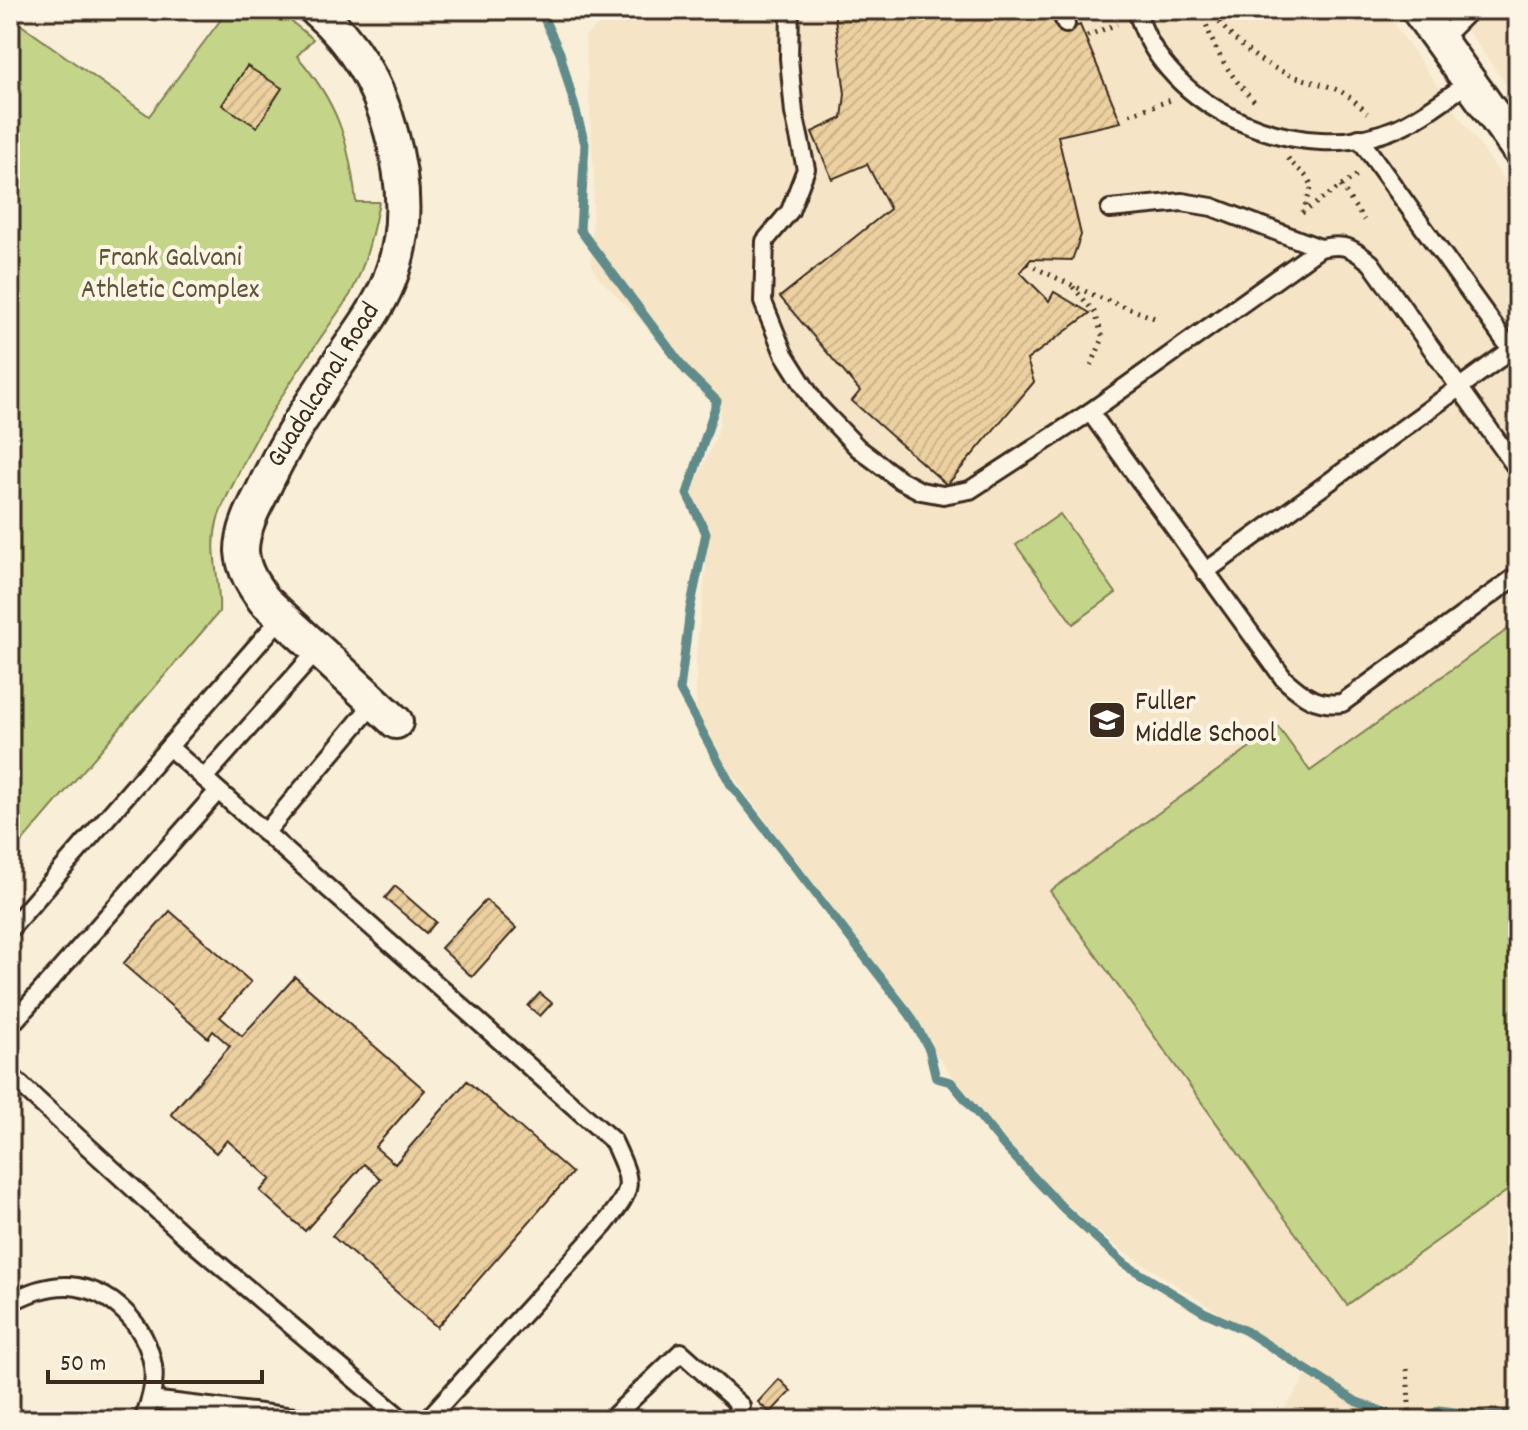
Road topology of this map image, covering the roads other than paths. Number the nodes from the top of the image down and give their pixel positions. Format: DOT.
graph roads {
  1 [pos="316,10"];
  2 [pos="790,10"];
  3 [pos="1137,10"];
  4 [pos="1418,10"];
  5 [pos="1470,10"];
  6 [pos="1440,40"];
  7 [pos="1470,82"];
  8 [pos="1359,138"];
  9 [pos="1518,149"];
  10 [pos="1110,209"];
  11 [pos="1320,248"];
  12 [pos="1515,354"];
  13 [pos="1460,389"];
  14 [pos="1090,412"];
  15 [pos="1518,470"];
  16 [pos="1205,572"];
  17 [pos="1518,575"];
  18 [pos="281,618"];
  19 [pos="317,651"];
  20 [pos="385,713"];
  21 [pos="169,747"];
  22 [pos="204,778"];
  23 [pos="218,791"];
  24 [pos="265,833"];
  25 [pos="10,929"];
  26 [pos="10,1026"];
  27 [pos="10,1075"];
  28 [pos="10,1302"];
  29 [pos="151,1400"];
  30 [pos="143,1420"];
  31 [pos="320,1420"];
  32 [pos="403,1420"];
  33 [pos="427,1420"];
  34 [pos="610,1420"];
  35 [pos="731,1420"];
  1 -- 18 [label="street, Guadalcanal Road"];
  2 -- 14 [label="lane"];
  3 -- 8 [label="lane"];
  4 -- 6 [label="street"];
  5 -- 6 [label="lane"];
  6 -- 7 [label="street"];
  7 -- 8 [label="lane"];
  7 -- 9 [label="street"];
  8 -- 12 [label="lane"];
  10 -- 11 [label="lane"];
  11 -- 13 [label="lane"];
  11 -- 14 [label="lane"];
  12 -- 13 [label="lane"];
  13 -- 15 [label="lane"];
  13 -- 16 [label="lane"];
  14 -- 16 [label="lane"];
  16 -- 17 [label="lane"];
  18 -- 19 [label="street, Guadalcanal Road"];
  18 -- 21 [label="lane"];
  19 -- 20 [label="street, Guadalcanal Road"];
  19 -- 22 [label="lane"];
  20 -- 24 [label="lane"];
  21 -- 22 [label="lane"];
  21 -- 25 [label="lane"];
  22 -- 23 [label="lane"];
  23 -- 24 [label="lane"];
  23 -- 26 [label="lane"];
  24 -- 33 [label="lane"];
  27 -- 32 [label="lane"];
  28 -- 29 [label="lane"];
  29 -- 30 [label="lane"];
  29 -- 31 [label="lane"];
  34 -- 35 [label="lane"];
}
